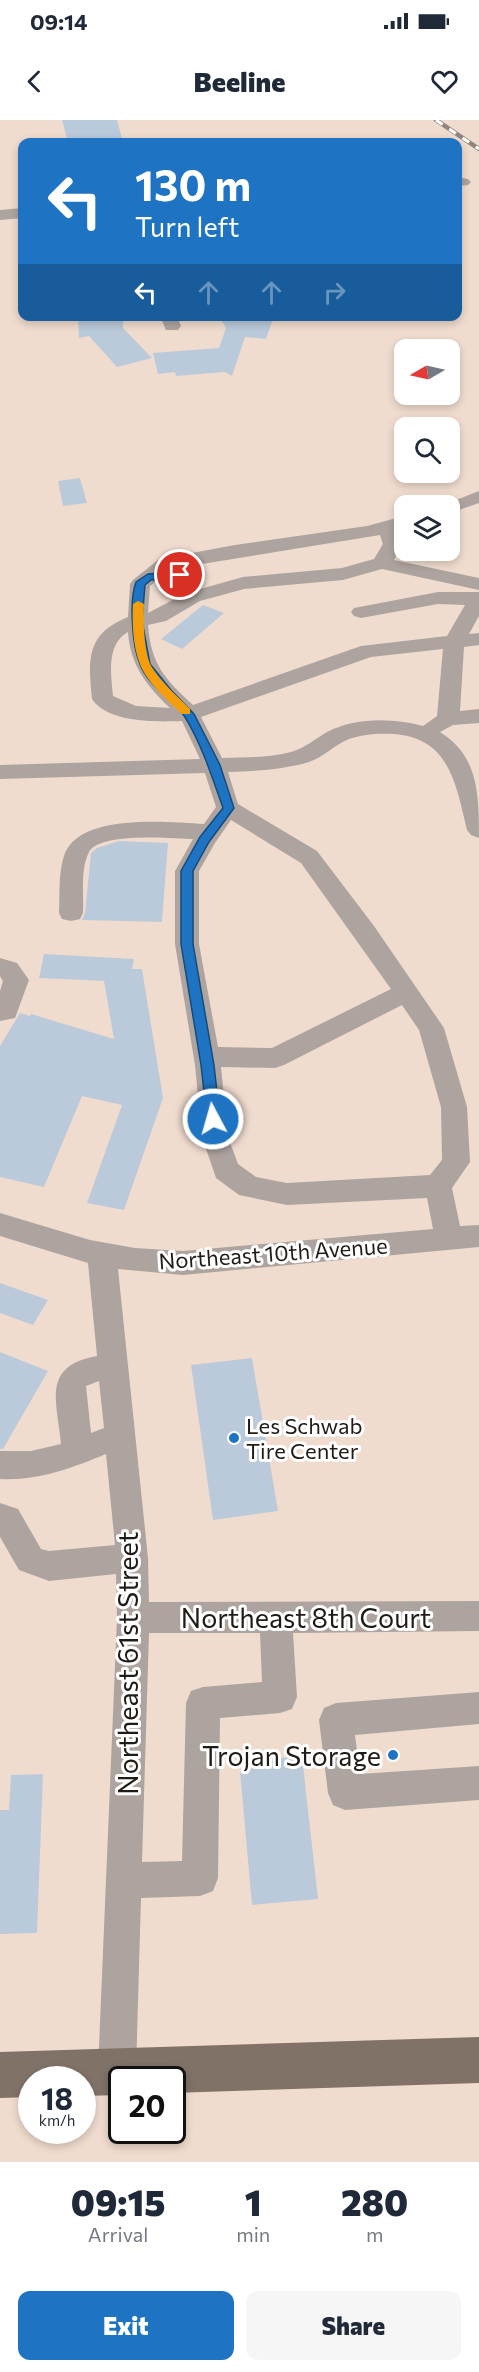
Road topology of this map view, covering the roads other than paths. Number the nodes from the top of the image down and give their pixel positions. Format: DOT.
graph roads {
  1 [pos="2,211"];
  2 [pos="18,213"];
  3 [pos="479,497"];
  4 [pos="460,504"];
  5 [pos="394,529"];
  6 [pos="394,530"];
  7 [pos="394,537"];
  8 [pos="382,563"];
  9 [pos="148,577"];
  10 [pos="479,594"];
  11 [pos="361,612"];
  12 [pos="137,621"];
  13 [pos="454,641"];
  14 [pos="478,641"];
  15 [pos="189,714"];
  16 [pos="479,716"];
  17 [pos="448,719"];
  18 [pos="422,733"];
  19 [pos="214,765"];
  20 [pos="0,772"];
  21 [pos="228,808"];
  22 [pos="479,830"];
  23 [pos="210,832"];
  24 [pos="71,913"];
  25 [pos="0,967"];
  26 [pos="406,992"];
  27 [pos="0,1012"];
  28 [pos="206,1058"];
  29 [pos="438,1186"];
  30 [pos="0,1224"];
  31 [pos="479,1236"];
  32 [pos="449,1239"];
  33 [pos="102,1256"];
  34 [pos="113,1366"];
  35 [pos="120,1435"];
  36 [pos="77,1450"];
  37 [pos="0,1465"];
  38 [pos="0,1517"];
  39 [pos="132,1558"];
  40 [pos="479,1616"];
  41 [pos="276,1617"];
  42 [pos="133,1618"];
  43 [pos="479,1708"];
  44 [pos="479,1783"];
  45 [pos="124,1880"];
  46 [pos="479,2060"];
  47 [pos="117,2066"];
  48 [pos="186,2069"];
  49 [pos="108,2071"];
  50 [pos="0,2075"];
  1 -- 2 [label="street"];
  3 -- 4 [label="street"];
  5 -- 9 [label="street"];
  6 -- 9 [label="street"];
  7 -- 8 [label="street"];
  8 -- 10 [label="street"];
  8 -- 12 [label="street"];
  9 -- 12 [label="street"];
  10 -- 11 [label="street"];
  10 -- 13 [label="street"];
  12 -- 15 [label="street"];
  12 -- 15 [label="street"];
  13 -- 14 [label="street"];
  13 -- 15 [label="street"];
  13 -- 17 [label="street"];
  15 -- 19 [label="street"];
  16 -- 17 [label="street"];
  17 -- 18 [label="street"];
  18 -- 19 [label="street"];
  18 -- 22 [label="street"];
  19 -- 20 [label="street"];
  19 -- 21 [label="street"];
  21 -- 23 [label="street"];
  21 -- 26 [label="street"];
  23 -- 24 [label="street"];
  23 -- 28 [label="street"];
  25 -- 27 [label="street"];
  26 -- 28 [label="street"];
  26 -- 29 [label="street"];
  28 -- 29 [label="street"];
  29 -- 32 [label="street"];
  30 -- 33 [label="street, Northeast 10th Avenue"];
  31 -- 32 [label="street, Northeast 10th Avenue"];
  32 -- 33 [label="street, Northeast 10th Avenue"];
  33 -- 34 [label="street, Northeast 61st Street"];
  34 -- 35 [label="street, Northeast 61st Street"];
  34 -- 36 [label="street"];
  35 -- 36 [label="street"];
  35 -- 39 [label="street, Northeast 61st Street"];
  36 -- 37 [label="street"];
  38 -- 39 [label="street"];
  39 -- 42 [label="street, Northeast 61st Street"];
  40 -- 41 [label="street, Northeast 8th Court"];
  41 -- 42 [label="street, Northeast 8th Court"];
  41 -- 45 [label="street"];
  42 -- 45 [label="street, Northeast 61st Street"];
  43 -- 44 [label="street"];
  45 -- 47 [label="street, Northeast 61st Street"];
  46 -- 48 [label="main road"];
  49 -- 50 [label="main road"];
}
